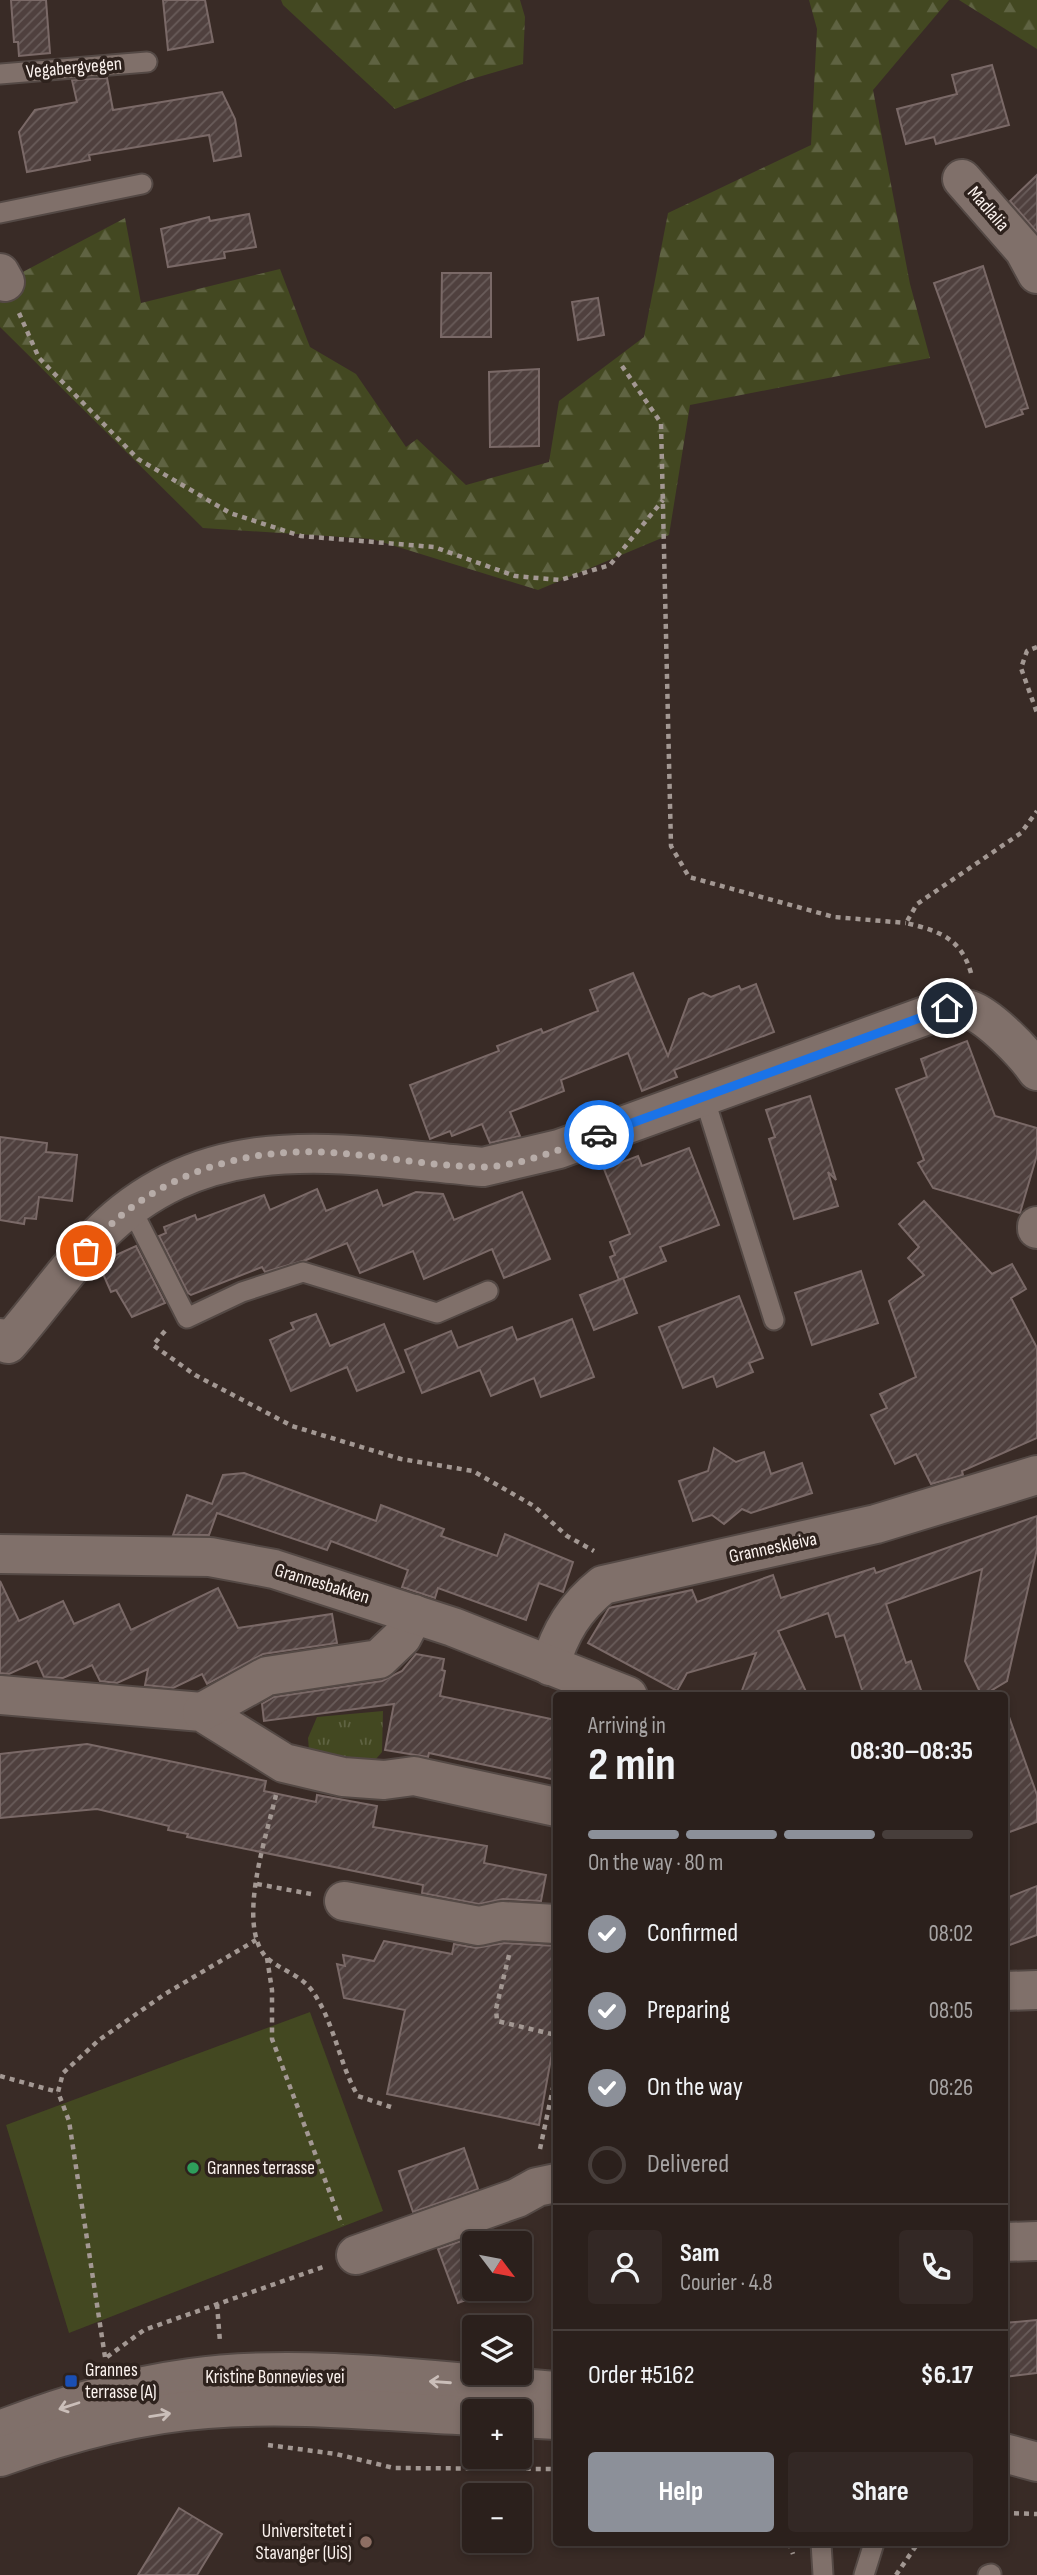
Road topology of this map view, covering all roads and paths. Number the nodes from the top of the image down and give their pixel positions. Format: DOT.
graph roads {
  1 [pos="147,62"];
  2 [pos="0,74"];
  3 [pos="962,179"];
  4 [pos="142,184"];
  5 [pos="0,213"];
  6 [pos="1037,274"];
  7 [pos="2,278"];
  8 [pos="622,366"];
  9 [pos="663,500"];
  10 [pos="1037,647"];
  11 [pos="1037,713"];
  12 [pos="1037,810"];
  13 [pos="906,923"];
  14 [pos="961,1008"];
  15 [pos="1037,1071"];
  16 [pos="704,1097"];
  17 [pos="131,1208"];
  18 [pos="488,1291"];
  19 [pos="187,1318"];
  20 [pos="774,1320"];
  21 [pos="3,1345"];
  22 [pos="1037,1475"];
  23 [pos="0,1554"];
  24 [pos="621,1581"];
  25 [pos="414,1614"];
  26 [pos="550,1666"];
  27 [pos="618,1692"];
  28 [pos="0,1695"];
  29 [pos="202,1712"];
  30 [pos="284,1763"];
  31 [pos="553,1806"];
  32 [pos="257,1884"];
  33 [pos="344,1901"];
  34 [pos="553,1924"];
  35 [pos="256,1940"];
  36 [pos="509,1956"];
  37 [pos="267,1958"];
  38 [pos="1037,1990"];
  39 [pos="1008,1992"];
  40 [pos="553,2034"];
  41 [pos="0,2076"];
  42 [pos="58,2092"];
  43 [pos="553,2099"];
  44 [pos="391,2106"];
  45 [pos="544,2174"];
  46 [pos="338,2216"];
  47 [pos="1037,2241"];
  48 [pos="1008,2242"];
  49 [pos="356,2255"];
  50 [pos="217,2305"];
  51 [pos="220,2350"];
  52 [pos="106,2358"];
  53 [pos="100,2363"];
  54 [pos="553,2391"];
  55 [pos="462,2415"];
  56 [pos="532,2419"];
  57 [pos="553,2420"];
  58 [pos="0,2430"];
  59 [pos="274,2445"];
  60 [pos="1008,2454"];
  61 [pos="0,2457"];
  62 [pos="1037,2462"];
  63 [pos="553,2469"];
  64 [pos="1037,2479"];
  65 [pos="1008,2480"];
  66 [pos="1008,2513"];
  67 [pos="1037,2514"];
  68 [pos="821,2546"];
  69 [pos="873,2546"];
  70 [pos="916,2546"];
  71 [pos="823,2575"];
  72 [pos="864,2575"];
  73 [pos="896,2575"];
  1 -- 2 [label="lane, Vegabergvegen"];
  3 -- 6 [label="street, Madlalia"];
  4 -- 5 [label="lane"];
  7 -- 9 [label="path"];
  8 -- 9 [label="path"];
  9 -- 13 [label="path"];
  10 -- 11 [label="path"];
  12 -- 13 [label="path"];
  13 -- 14 [label="path"];
  14 -- 15 [label="street"];
  14 -- 16 [label="street"];
  16 -- 17 [label="street"];
  16 -- 20 [label="lane"];
  17 -- 19 [label="lane"];
  17 -- 21 [label="street"];
  18 -- 19 [label="lane"];
  19 -- 24 [label="path"];
  22 -- 24 [label="street, Granneskleiva"];
  23 -- 25 [label="street, Grannesbakken"];
  24 -- 26 [label="street, Granneskleiva"];
  25 -- 26 [label="street, Grannesbakken"];
  25 -- 29 [label="street"];
  26 -- 27 [label="street, Grannesbakken"];
  28 -- 29 [label="street"];
  29 -- 30 [label="street"];
  30 -- 31 [label="street"];
  30 -- 32 [label="path"];
  32 -- 33 [label="path"];
  32 -- 35 [label="path"];
  33 -- 34 [label="street"];
  35 -- 37 [label="path"];
  35 -- 42 [label="path"];
  36 -- 40 [label="path"];
  37 -- 44 [label="path"];
  37 -- 46 [label="path"];
  38 -- 39 [label="street"];
  41 -- 42 [label="path"];
  42 -- 52 [label="path"];
  43 -- 45 [label="path"];
  45 -- 49 [label="street"];
  47 -- 48 [label="street"];
  49 -- 50 [label="path"];
  50 -- 51 [label="path"];
  50 -- 52 [label="path"];
  52 -- 53 [label="path"];
  54 -- 58 [label="street, Kristine Bonnevies vei, one-way"];
  61 -- 55 [label="street, Kristine Bonnevies vei, one-way"];
  56 -- 57 [label="street"];
  59 -- 63 [label="path"];
  60 -- 62 [label="street"];
  64 -- 65 [label="street"];
  66 -- 67 [label="path"];
  68 -- 71 [label="lane"];
  69 -- 72 [label="lane"];
  70 -- 73 [label="path"];
}
